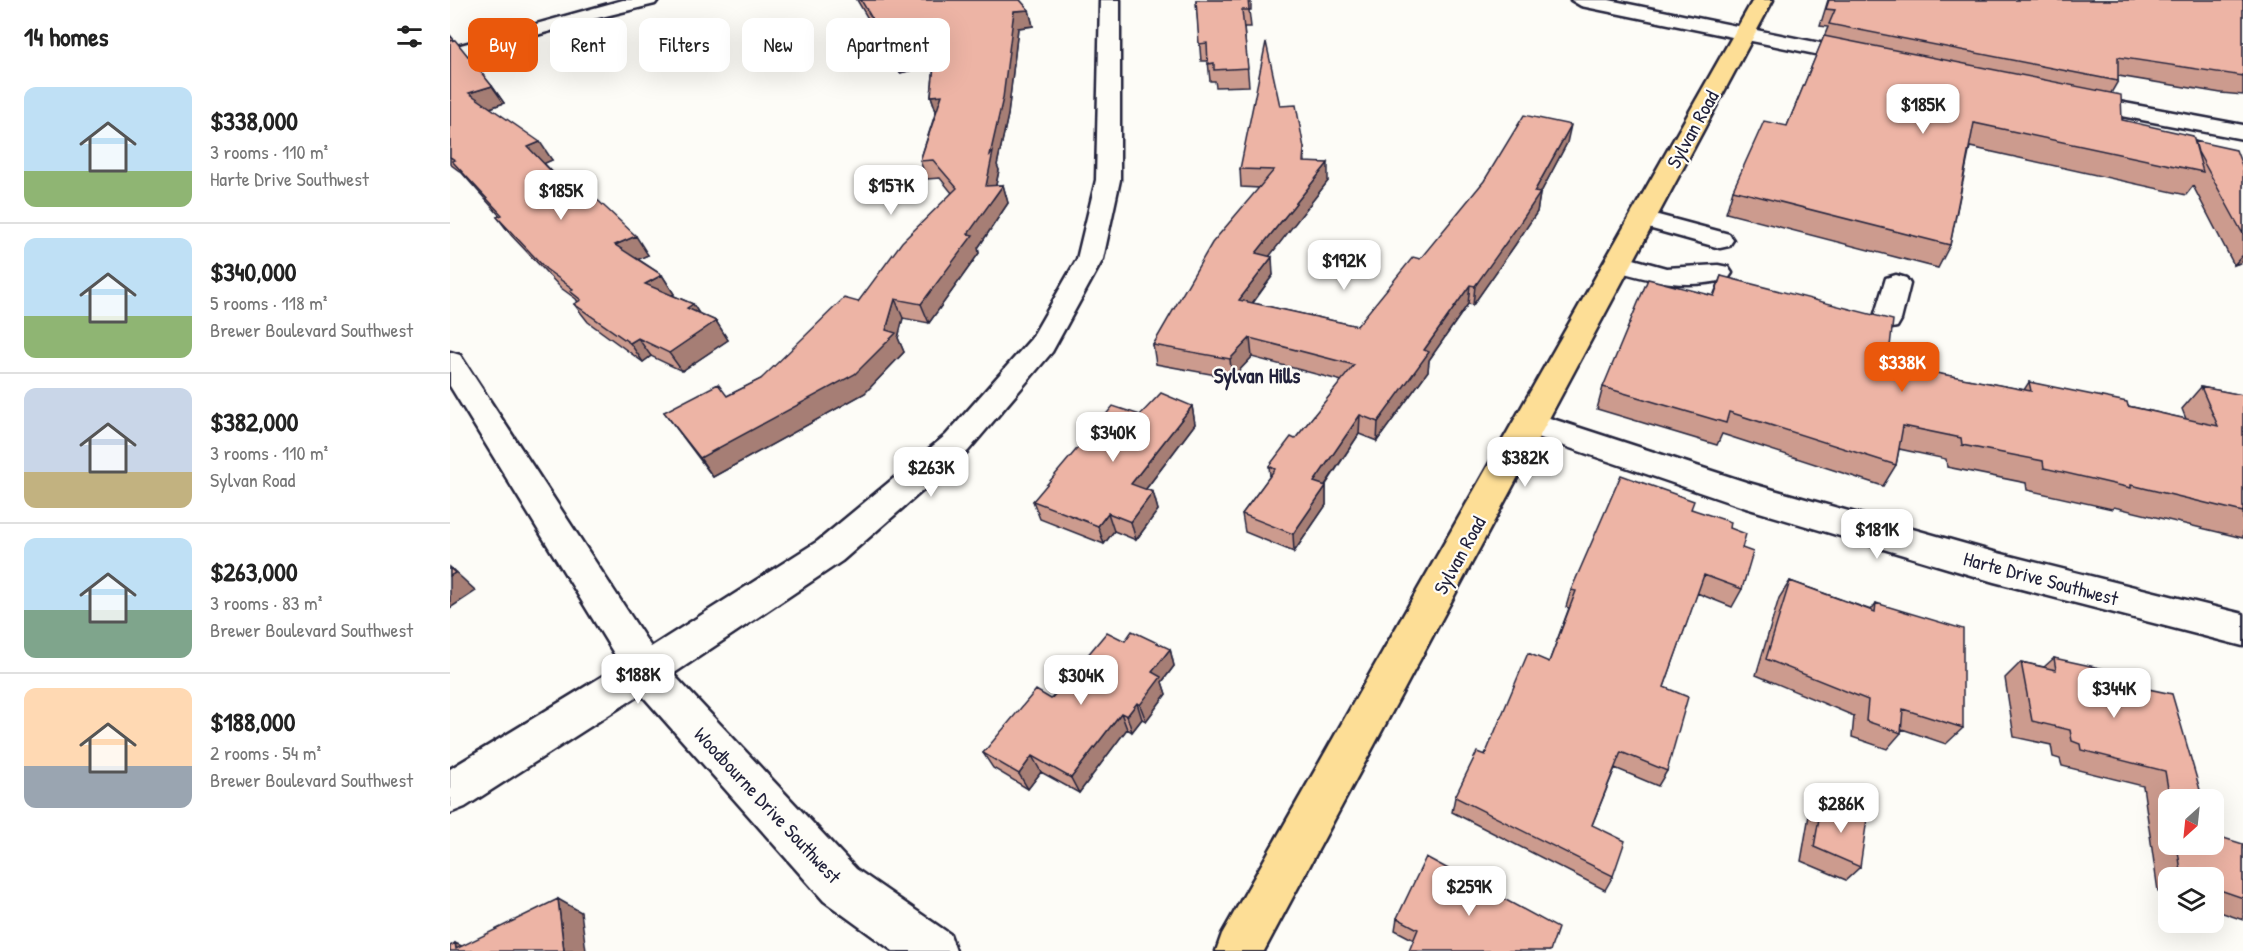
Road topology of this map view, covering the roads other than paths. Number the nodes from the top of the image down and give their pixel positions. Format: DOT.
graph roads {
  1 [pos="648,0"];
  2 [pos="1110,0"];
  3 [pos="1763,0"];
  4 [pos="1591,1"];
  5 [pos="579,7"];
  6 [pos="1745,33"];
  7 [pos="450,54"];
  8 [pos="1880,61"];
  9 [pos="2053,96"];
  10 [pos="2243,132"];
  11 [pos="1643,219"];
  12 [pos="1720,240"];
  13 [pos="1619,263"];
  14 [pos="1718,273"];
  15 [pos="1896,284"];
  16 [pos="1887,320"];
  17 [pos="450,362"];
  18 [pos="1531,423"];
  19 [pos="2243,630"];
  20 [pos="645,671"];
  21 [pos="450,793"];
  22 [pos="933,951"];
  23 [pos="1239,951"];
  1 -- 5 [label="street"];
  2 -- 20 [label="street"];
  3 -- 6 [label="main road, Sylvan Road"];
  4 -- 6 [label="street"];
  5 -- 7 [label="street"];
  6 -- 8 [label="street"];
  6 -- 11 [label="main road, Sylvan Road"];
  9 -- 10 [label="street"];
  11 -- 12 [label="street"];
  11 -- 13 [label="main road, Sylvan Road"];
  13 -- 14 [label="street"];
  13 -- 18 [label="main road, Sylvan Road"];
  15 -- 16 [label="street"];
  17 -- 20 [label="street, Woodbourne Drive Southwest"];
  18 -- 19 [label="street, Harte Drive Southwest"];
  18 -- 23 [label="main road, Sylvan Road"];
  20 -- 21 [label="street"];
  20 -- 22 [label="street, Woodbourne Drive Southwest"];
}
